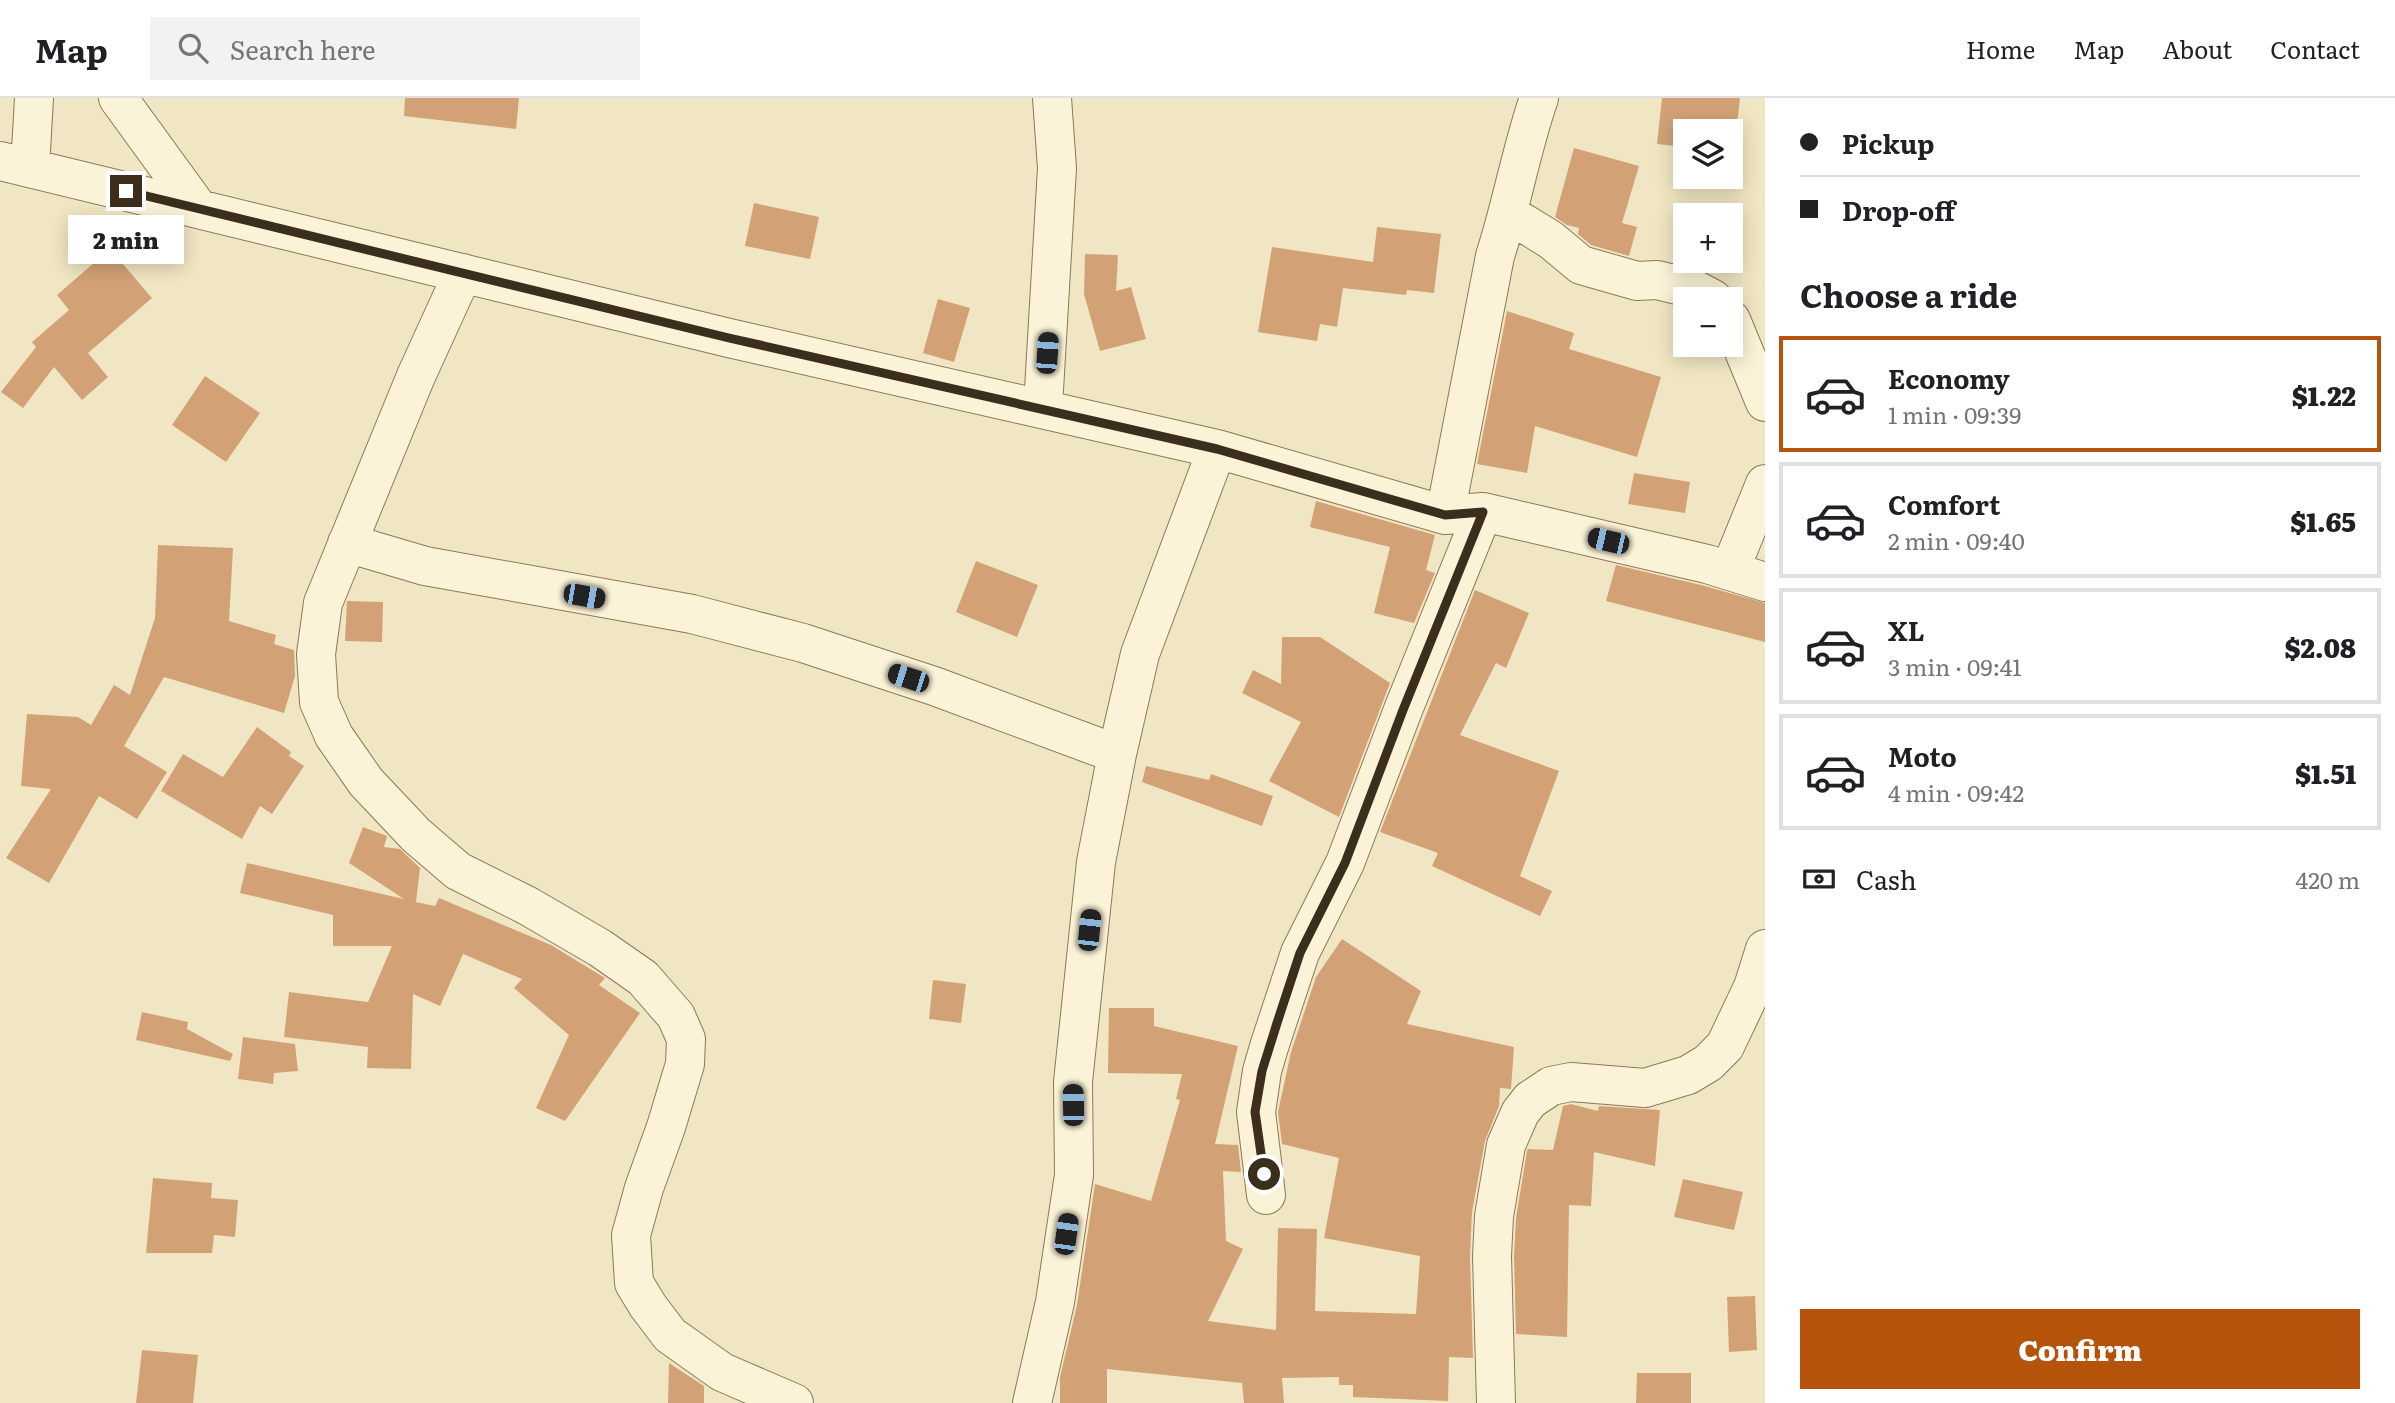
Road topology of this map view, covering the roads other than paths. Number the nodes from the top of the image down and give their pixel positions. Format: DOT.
graph roads {
  1 [pos="34,98"];
  2 [pos="118,98"];
  3 [pos="1052,98"];
  4 [pos="1539,98"];
  5 [pos="15,164"];
  6 [pos="198,208"];
  7 [pos="1509,214"];
  8 [pos="463,273"];
  9 [pos="1686,287"];
  10 [pos="1743,349"];
  11 [pos="1765,402"];
  12 [pos="1043,407"];
  13 [pos="1217,449"];
  14 [pos="1765,484"];
  15 [pos="1483,512"];
  16 [pos="1445,515"];
  17 [pos="347,543"];
  18 [pos="1748,576"];
  19 [pos="1117,754"];
  20 [pos="1765,949"];
  21 [pos="1266,1195"];
  22 [pos="794,1403"];
  23 [pos="1032,1403"];
  24 [pos="1496,1403"];
  1 -- 5 [label="street"];
  2 -- 6 [label="street"];
  3 -- 12 [label="street"];
  4 -- 7 [label="street"];
  5 -- 6 [label="street"];
  6 -- 8 [label="street"];
  7 -- 9 [label="street"];
  7 -- 16 [label="street"];
  8 -- 12 [label="street"];
  8 -- 17 [label="street"];
  10 -- 11 [label="street"];
  12 -- 13 [label="street"];
  13 -- 16 [label="street"];
  13 -- 19 [label="street"];
  14 -- 18 [label="street"];
  15 -- 16 [label="street"];
  15 -- 18 [label="street"];
  15 -- 21 [label="street"];
  17 -- 19 [label="street"];
  17 -- 22 [label="street"];
  19 -- 23 [label="street"];
  20 -- 24 [label="street"];
}
